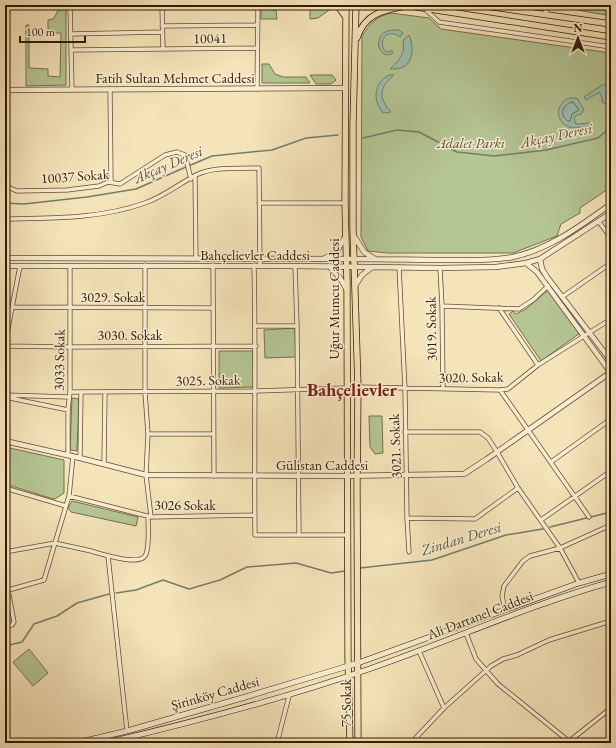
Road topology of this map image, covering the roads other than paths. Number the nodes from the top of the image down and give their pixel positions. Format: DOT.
graph roads {
  1 [pos="7,5"];
  2 [pos="70,5"];
  3 [pos="162,5"];
  4 [pos="258,5"];
  5 [pos="337,5"];
  6 [pos="346,5"];
  7 [pos="356,5"];
  8 [pos="404,5"];
  9 [pos="408,5"];
  10 [pos="479,5"];
  11 [pos="546,5"];
  12 [pos="499,6"];
  13 [pos="423,7"];
  14 [pos="507,7"];
  15 [pos="546,15"];
  16 [pos="346,18"];
  17 [pos="611,24"];
  18 [pos="258,25"];
  19 [pos="162,26"];
  20 [pos="162,32"];
  21 [pos="70,34"];
  22 [pos="611,37"];
  23 [pos="354,46"];
  24 [pos="611,47"];
  25 [pos="258,48"];
  26 [pos="71,50"];
  27 [pos="162,50"];
  28 [pos="344,88"];
  29 [pos="110,89"];
  30 [pos="257,89"];
  31 [pos="6,90"];
  32 [pos="72,90"];
  33 [pos="195,176"];
  34 [pos="192,179"];
  35 [pos="112,182"];
  36 [pos="5,186"];
  37 [pos="259,203"];
  38 [pos="345,203"];
  39 [pos="611,204"];
  40 [pos="611,213"];
  41 [pos="5,219"];
  42 [pos="599,222"];
  43 [pos="354,234"];
  44 [pos="346,235"];
  45 [pos="611,238"];
  46 [pos="5,258"];
  47 [pos="196,258"];
  48 [pos="260,258"];
  49 [pos="323,259"];
  50 [pos="346,259"];
  51 [pos="354,259"];
  52 [pos="540,259"];
  53 [pos="377,260"];
  54 [pos="526,263"];
  55 [pos="611,263"];
  56 [pos="145,265"];
  57 [pos="214,265"];
  58 [pos="5,266"];
  59 [pos="20,266"];
  60 [pos="70,266"];
  61 [pos="257,266"];
  62 [pos="295,266"];
  63 [pos="329,266"];
  64 [pos="346,267"];
  65 [pos="355,267"];
  66 [pos="373,267"];
  67 [pos="399,267"];
  68 [pos="440,268"];
  69 [pos="355,286"];
  70 [pos="548,286"];
  71 [pos="347,290"];
  72 [pos="562,297"];
  73 [pos="442,306"];
  74 [pos="12,307"];
  75 [pos="70,307"];
  76 [pos="145,308"];
  77 [pos="213,308"];
  78 [pos="499,308"];
  79 [pos="611,319"];
  80 [pos="256,326"];
  81 [pos="297,326"];
  82 [pos="589,333"];
  83 [pos="584,336"];
  84 [pos="5,345"];
  85 [pos="146,346"];
  86 [pos="256,346"];
  87 [pos="70,347"];
  88 [pos="213,347"];
  89 [pos="611,361"];
  90 [pos="538,365"];
  91 [pos="611,372"];
  92 [pos="358,387"];
  93 [pos="346,388"];
  94 [pos="298,389"];
  95 [pos="404,389"];
  96 [pos="443,389"];
  97 [pos="500,390"];
  98 [pos="213,391"];
  99 [pos="256,391"];
  100 [pos="70,392"];
  101 [pos="81,392"];
  102 [pos="106,392"];
  103 [pos="145,392"];
  104 [pos="5,396"];
  105 [pos="69,397"];
  106 [pos="68,410"];
  107 [pos="611,419"];
  108 [pos="528,430"];
  109 [pos="405,432"];
  110 [pos="148,434"];
  111 [pos="213,434"];
  112 [pos="5,441"];
  113 [pos="497,452"];
  114 [pos="70,456"];
  115 [pos="80,458"];
  116 [pos="551,462"];
  117 [pos="104,464"];
  118 [pos="611,471"];
  119 [pos="146,475"];
  120 [pos="254,475"];
  121 [pos="407,475"];
  122 [pos="214,476"];
  123 [pos="298,476"];
  124 [pos="347,476"];
  125 [pos="357,476"];
  126 [pos="5,488"];
  127 [pos="518,488"];
  128 [pos="70,496"];
  129 [pos="574,497"];
  130 [pos="66,506"];
  131 [pos="255,515"];
  132 [pos="150,516"];
  133 [pos="589,517"];
  134 [pos="407,518"];
  135 [pos="541,520"];
  136 [pos="611,525"];
  137 [pos="299,535"];
  138 [pos="348,535"];
  139 [pos="55,544"];
  140 [pos="560,548"];
  141 [pos="5,551"];
  142 [pos="409,552"];
  143 [pos="108,556"];
  144 [pos="611,574"];
  145 [pos="611,582"];
  146 [pos="579,583"];
  147 [pos="7,590"];
  148 [pos="505,609"];
  149 [pos="611,621"];
  150 [pos="5,627"];
  151 [pos="466,633"];
  152 [pos="419,650"];
  153 [pos="358,663"];
  154 [pos="348,666"];
  155 [pos="485,670"];
  156 [pos="358,673"];
  157 [pos="348,676"];
  158 [pos="289,696"];
  159 [pos="444,708"];
  160 [pos="611,708"];
  161 [pos="127,731"];
  162 [pos="92,741"];
  163 [pos="85,742"];
  164 [pos="569,742"];
  165 [pos="76,743"];
  166 [pos="105,743"];
  167 [pos="277,743"];
  168 [pos="350,743"];
  169 [pos="358,743"];
  170 [pos="412,743"];
  1 -- 31 [label="street"];
  2 -- 21 [label="street"];
  3 -- 19 [label="street"];
  4 -- 18 [label="street"];
  5 -- 16 [label="main road"];
  6 -- 16 [label="main road, Uğur Mumcu Caddesi"];
  7 -- 23 [label="main road, Uğur Mumcu Caddesi"];
  8 -- 9 [label="main road"];
  9 -- 13 [label="main road"];
  9 -- 23 [label="main road"];
  10 -- 12 [label="main road"];
  11 -- 15 [label="street"];
  12 -- 14 [label="main road"];
  13 -- 22 [label="main road"];
  13 -- 24 [label="street"];
  14 -- 15 [label="main road"];
  15 -- 17 [label="main road"];
  16 -- 28 [label="main road, Uğur Mumcu Caddesi"];
  18 -- 19 [label="street"];
  18 -- 25 [label="street"];
  19 -- 20 [label="street"];
  20 -- 21 [label="street"];
  20 -- 27 [label="street"];
  21 -- 26 [label="street"];
  23 -- 43 [label="main road, Uğur Mumcu Caddesi"];
  25 -- 27 [label="street, 10041"];
  25 -- 30 [label="street"];
  26 -- 27 [label="street, 10041"];
  26 -- 32 [label="street"];
  28 -- 30 [label="street, Fatih Sultan Mehmet Caddesi"];
  28 -- 38 [label="main road, Uğur Mumcu Caddesi"];
  29 -- 30 [label="street, Fatih Sultan Mehmet Caddesi"];
  29 -- 32 [label="street, Fatih Sultan Mehmet Caddesi"];
  29 -- 35 [label="street"];
  31 -- 32 [label="street, Fatih Sultan Mehmet Caddesi"];
  33 -- 34 [label="street"];
  33 -- 37 [label="street"];
  33 -- 47 [label="street"];
  34 -- 35 [label="street, 10037 Sokak"];
  34 -- 41 [label="street"];
  35 -- 36 [label="street, 10037 Sokak"];
  37 -- 38 [label="street"];
  37 -- 48 [label="street"];
  38 -- 44 [label="main road, Uğur Mumcu Caddesi"];
  39 -- 53 [label="street, Bahçelievler Caddesi"];
  40 -- 42 [label="street, Bahçelievler Caddesi"];
  42 -- 45 [label="street"];
  42 -- 52 [label="street, Bahçelievler Caddesi"];
  43 -- 51 [label="main road, Uğur Mumcu Caddesi"];
  43 -- 53 [label="street"];
  44 -- 49 [label="street"];
  44 -- 50 [label="main road, Uğur Mumcu Caddesi"];
  46 -- 47 [label="street, Bahçelievler Caddesi"];
  47 -- 48 [label="street, Bahçelievler Caddesi"];
  48 -- 49 [label="street, Bahçelievler Caddesi"];
  48 -- 61 [label="street"];
  49 -- 50 [label="street, Bahçelievler Caddesi"];
  50 -- 51 [label="street, Bahçelievler Caddesi"];
  50 -- 64 [label="main road, Uğur Mumcu Caddesi"];
  51 -- 53 [label="street, Bahçelievler Caddesi"];
  51 -- 65 [label="main road, Uğur Mumcu Caddesi"];
  52 -- 54 [label="street, Bahçelievler Caddesi"];
  52 -- 72 [label="street"];
  54 -- 68 [label="street, Bahçelievler Caddesi"];
  54 -- 70 [label="street"];
  55 -- 72 [label="street"];
  56 -- 57 [label="street, Bahçelievler Caddesi"];
  56 -- 60 [label="street, Bahçelievler Caddesi"];
  56 -- 76 [label="street"];
  57 -- 61 [label="street, Bahçelievler Caddesi"];
  57 -- 77 [label="street"];
  58 -- 59 [label="street, Bahçelievler Caddesi"];
  59 -- 60 [label="street, Bahçelievler Caddesi"];
  59 -- 74 [label="street"];
  60 -- 75 [label="street, 3033 Sokak"];
  61 -- 62 [label="street, Bahçelievler Caddesi"];
  61 -- 80 [label="street"];
  62 -- 63 [label="street, Bahçelievler Caddesi"];
  62 -- 81 [label="street"];
  63 -- 64 [label="street, Bahçelievler Caddesi"];
  63 -- 71 [label="street"];
  64 -- 65 [label="street, Bahçelievler Caddesi"];
  64 -- 71 [label="main road, Uğur Mumcu Caddesi"];
  65 -- 66 [label="street, Bahçelievler Caddesi"];
  65 -- 69 [label="main road, Uğur Mumcu Caddesi"];
  66 -- 67 [label="street, Bahçelievler Caddesi"];
  66 -- 69 [label="street"];
  67 -- 68 [label="street, Bahçelievler Caddesi"];
  67 -- 95 [label="street, 3021. Sokak"];
  68 -- 73 [label="street, 3019. Sokak"];
  69 -- 92 [label="main road, Uğur Mumcu Caddesi"];
  70 -- 78 [label="street"];
  70 -- 83 [label="street"];
  71 -- 93 [label="main road, Uğur Mumcu Caddesi"];
  72 -- 82 [label="street"];
  73 -- 78 [label="street"];
  73 -- 96 [label="street, 3019. Sokak"];
  74 -- 75 [label="street, 3029. Sokak"];
  74 -- 84 [label="street"];
  75 -- 76 [label="street, 3029. Sokak"];
  75 -- 87 [label="street, 3033 Sokak"];
  76 -- 77 [label="street, 3029. Sokak"];
  76 -- 85 [label="street"];
  77 -- 88 [label="street"];
  78 -- 90 [label="street"];
  79 -- 82 [label="street, 3020. Sokak"];
  80 -- 81 [label="street"];
  80 -- 86 [label="street"];
  81 -- 94 [label="street"];
  82 -- 83 [label="street, 3020. Sokak"];
  82 -- 89 [label="street"];
  83 -- 90 [label="street, 3020. Sokak"];
  83 -- 91 [label="street"];
  84 -- 87 [label="street, 3030. Sokak"];
  85 -- 87 [label="street, 3030. Sokak"];
  85 -- 88 [label="street, 3030. Sokak"];
  85 -- 103 [label="street"];
  86 -- 88 [label="street, 3030. Sokak"];
  86 -- 99 [label="street"];
  87 -- 100 [label="street, 3033 Sokak"];
  88 -- 98 [label="street"];
  90 -- 97 [label="street, 3020. Sokak"];
  91 -- 108 [label="street, Gülistan Caddesi"];
  92 -- 95 [label="street, 3020. Sokak"];
  92 -- 125 [label="main road, Uğur Mumcu Caddesi"];
  93 -- 94 [label="street, 3025. Sokak"];
  93 -- 124 [label="main road, Uğur Mumcu Caddesi"];
  94 -- 99 [label="street, 3025. Sokak"];
  94 -- 123 [label="street"];
  95 -- 96 [label="street, 3020. Sokak"];
  95 -- 109 [label="street, 3021. Sokak"];
  96 -- 97 [label="street, 3020. Sokak"];
  97 -- 108 [label="street"];
  98 -- 99 [label="street, 3025. Sokak"];
  98 -- 103 [label="street, 3025. Sokak"];
  98 -- 111 [label="street"];
  99 -- 120 [label="street"];
  100 -- 101 [label="street, 3025. Sokak"];
  100 -- 105 [label="street, 3033 Sokak"];
  101 -- 102 [label="street, 3025. Sokak"];
  101 -- 115 [label="street, 3033 Sokak"];
  102 -- 103 [label="street, 3025. Sokak"];
  102 -- 117 [label="street"];
  103 -- 110 [label="street"];
  104 -- 105 [label="street"];
  104 -- 106 [label="street"];
  105 -- 106 [label="street, 3033 Sokak"];
  106 -- 114 [label="street, 3033 Sokak"];
  107 -- 116 [label="street"];
  108 -- 113 [label="street, Gülistan Caddesi"];
  108 -- 116 [label="street"];
  109 -- 113 [label="street"];
  109 -- 121 [label="street, 3021. Sokak"];
  110 -- 111 [label="street"];
  110 -- 119 [label="street"];
  111 -- 122 [label="street"];
  112 -- 114 [label="street, Gülistan Caddesi"];
  113 -- 121 [label="street, Gülistan Caddesi"];
  113 -- 127 [label="street"];
  114 -- 115 [label="street, Gülistan Caddesi"];
  114 -- 128 [label="street, 3033 Sokak"];
  115 -- 117 [label="street, Gülistan Caddesi"];
  116 -- 129 [label="street"];
  117 -- 119 [label="street, Gülistan Caddesi"];
  118 -- 129 [label="street"];
  119 -- 122 [label="street, Gülistan Caddesi"];
  119 -- 132 [label="street"];
  120 -- 122 [label="street, Gülistan Caddesi"];
  120 -- 123 [label="street, Gülistan Caddesi"];
  120 -- 131 [label="street"];
  121 -- 125 [label="street, Gülistan Caddesi"];
  121 -- 134 [label="street, 3021. Sokak"];
  123 -- 124 [label="street, Gülistan Caddesi"];
  123 -- 137 [label="street"];
  124 -- 125 [label="street, Gülistan Caddesi"];
  124 -- 138 [label="main road, Uğur Mumcu Caddesi"];
  125 -- 153 [label="main road, Uğur Mumcu Caddesi"];
  126 -- 130 [label="street"];
  127 -- 134 [label="street"];
  127 -- 135 [label="street"];
  128 -- 130 [label="street, 3033 Sokak"];
  128 -- 132 [label="street, 3026 Sokak"];
  129 -- 133 [label="street"];
  129 -- 135 [label="street"];
  130 -- 139 [label="street, 3033 Sokak"];
  131 -- 132 [label="street, 3026 Sokak"];
  131 -- 137 [label="street"];
  132 -- 143 [label="street"];
  134 -- 142 [label="street, 3021. Sokak"];
  135 -- 140 [label="street"];
  136 -- 140 [label="street"];
  137 -- 138 [label="street"];
  138 -- 154 [label="main road, Uğur Mumcu Caddesi"];
  139 -- 141 [label="street"];
  139 -- 143 [label="street"];
  139 -- 147 [label="street, 3033 Sokak"];
  140 -- 146 [label="street"];
  140 -- 148 [label="street"];
  143 -- 161 [label="street"];
  144 -- 146 [label="main road, Ali Dartanel Caddesi"];
  145 -- 151 [label="main road, Ali Dartanel Caddesi"];
  146 -- 148 [label="main road, Ali Dartanel Caddesi"];
  147 -- 150 [label="street"];
  148 -- 153 [label="main road, Ali Dartanel Caddesi"];
  149 -- 155 [label="street"];
  151 -- 152 [label="main road, Ali Dartanel Caddesi"];
  151 -- 155 [label="street"];
  152 -- 156 [label="main road, Ali Dartanel Caddesi"];
  152 -- 159 [label="street"];
  153 -- 154 [label="main road, Şirinköy Caddesi"];
  153 -- 156 [label="main road, 75 Sokak"];
  154 -- 157 [label="main road, 75 Sokak"];
  154 -- 161 [label="main road, Şirinköy Caddesi"];
  155 -- 159 [label="street"];
  155 -- 164 [label="street"];
  156 -- 157 [label="main road, Şirinköy Caddesi"];
  156 -- 169 [label="main road, 75 Sokak"];
  157 -- 158 [label="main road, Şirinköy Caddesi"];
  157 -- 168 [label="main road, 75 Sokak"];
  158 -- 166 [label="main road, Şirinköy Caddesi"];
  158 -- 167 [label="street"];
  159 -- 170 [label="street"];
  160 -- 164 [label="street"];
  161 -- 162 [label="main road, Şirinköy Caddesi"];
  162 -- 163 [label="main road, Şirinköy Caddesi"];
  163 -- 165 [label="main road, Şirinköy Caddesi"];
}
